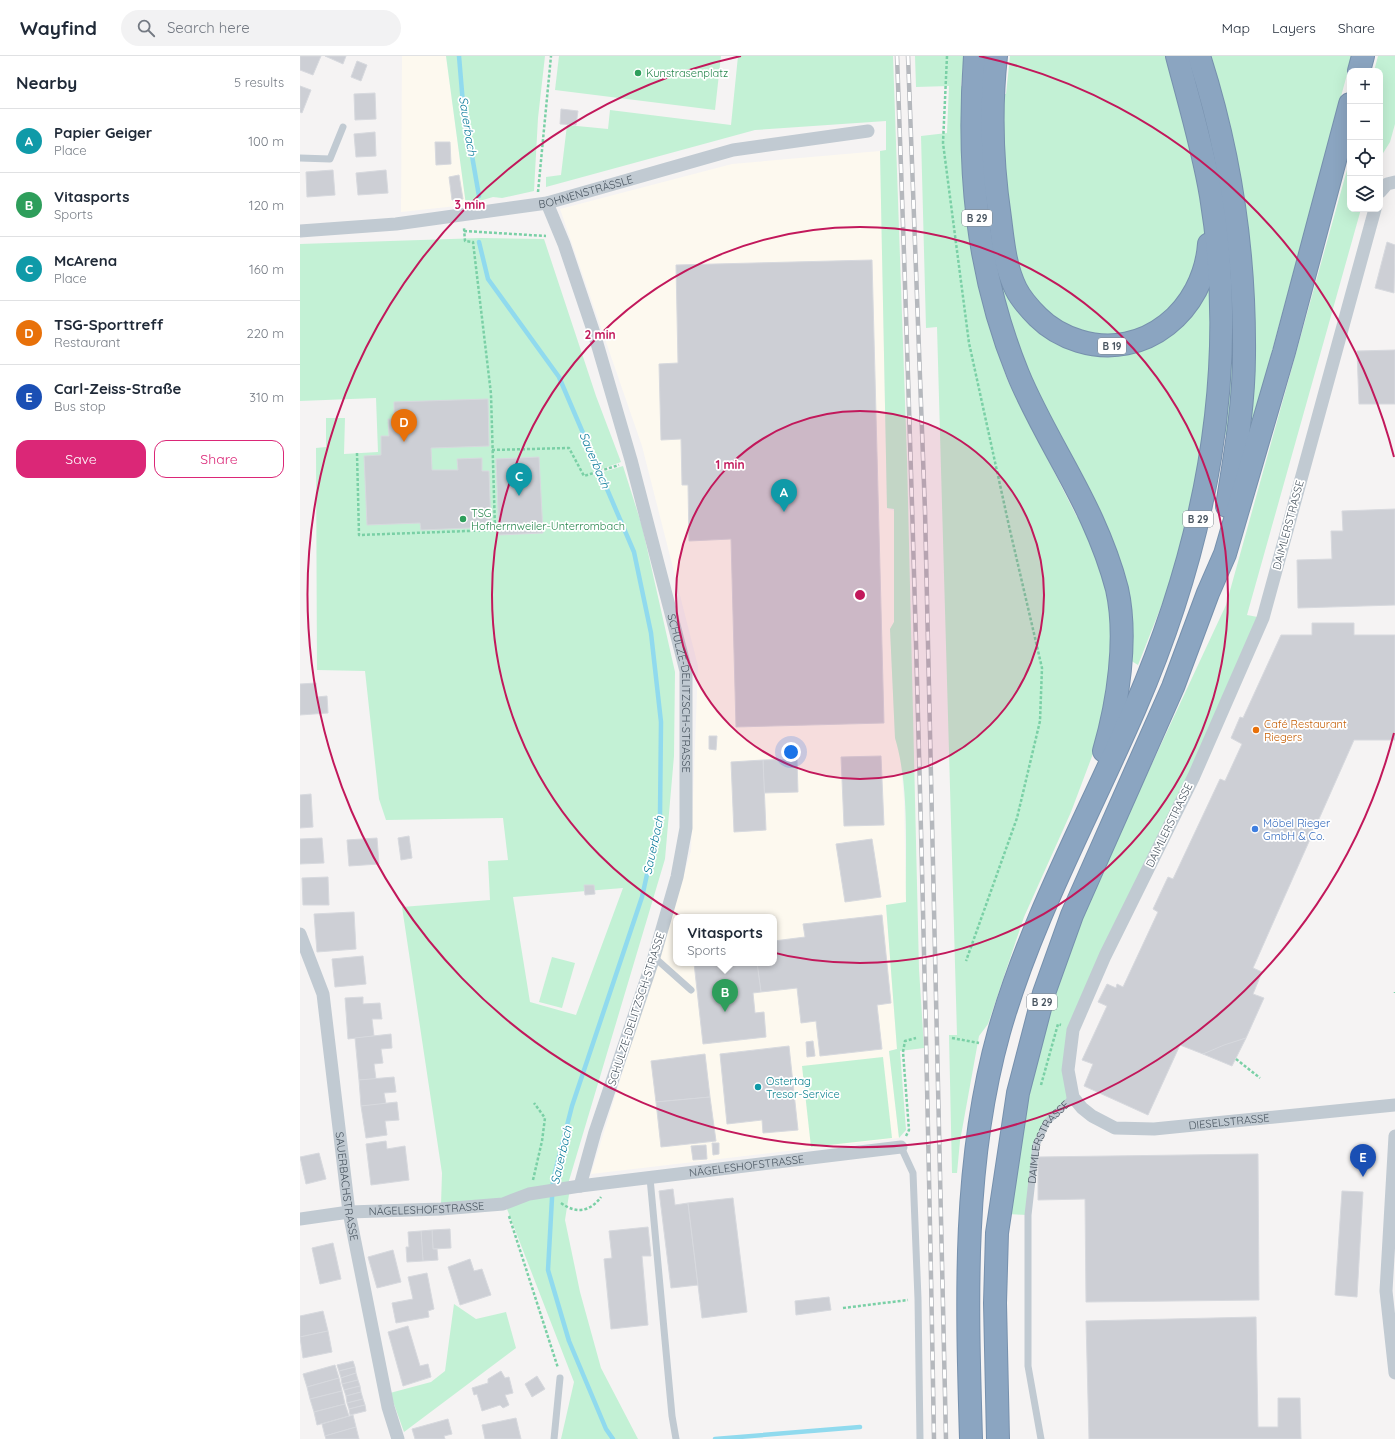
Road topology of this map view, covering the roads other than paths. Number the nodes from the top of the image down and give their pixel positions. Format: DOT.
graph roads {
  1 [pos="974,56"];
  2 [pos="996,56"];
  3 [pos="1177,56"];
  4 [pos="1199,56"];
  5 [pos="1363,56"];
  6 [pos="1360,68"];
  7 [pos="1347,115"];
  8 [pos="343,127"];
  9 [pos="868,131"];
  10 [pos="300,158"];
  11 [pos="1211,197"];
  12 [pos="543,204"];
  13 [pos="1374,212"];
  14 [pos="300,231"];
  15 [pos="1208,593"];
  16 [pos="1083,821"];
  17 [pos="300,934"];
  18 [pos="654,957"];
  19 [pos="691,990"];
  20 [pos="1073,1097"];
  21 [pos="1395,1105"];
  22 [pos="1395,1136"];
  23 [pos="901,1147"];
  24 [pos="650,1178"];
  25 [pos="575,1187"];
  26 [pos="349,1212"];
  27 [pos="300,1219"];
  28 [pos="1395,1373"];
  29 [pos="560,1378"];
  30 [pos="398,1439"];
  31 [pos="554,1439"];
  32 [pos="676,1439"];
  33 [pos="920,1439"];
  34 [pos="971,1439"];
  35 [pos="998,1439"];
  36 [pos="1041,1439"];
  1 -- 16 [label="highway, B 29"];
  2 -- 11 [label="highway, B 19"];
  3 -- 11 [label="highway, B 19"];
  4 -- 15 [label="highway, B 29"];
  5 -- 6 [label="highway"];
  7 -- 15 [label="highway"];
  8 -- 10 [label="lane"];
  9 -- 12 [label="street, BOHNENSTRÄSSLE"];
  11 -- 16 [label="highway, B 29"];
  12 -- 14 [label="street, BOHNENSTRÄSSLE"];
  12 -- 18 [label="street, SCHULZE-DELITZSCH-STRASSE"];
  13 -- 20 [label="street, DAIMLERSTRASSE"];
  15 -- 35 [label="highway, B 29"];
  16 -- 34 [label="highway, B 29"];
  17 -- 26 [label="street, SAUERBACHSTRASSE"];
  18 -- 19 [label="lane"];
  18 -- 25 [label="street, SCHULZE-DELITZSCH-STRASSE"];
  20 -- 21 [label="street, DIESELSTRASSE"];
  20 -- 36 [label="lane, DAIMLERSTRASSE"];
  22 -- 28 [label="street"];
  23 -- 24 [label="street, NÄGELESHOFSTRASSE"];
  23 -- 33 [label="lane"];
  24 -- 25 [label="street, NÄGELESHOFSTRASSE"];
  24 -- 32 [label="lane"];
  25 -- 26 [label="street, NÄGELESHOFSTRASSE"];
  26 -- 27 [label="street, NÄGELESHOFSTRASSE"];
  26 -- 30 [label="street, SAUERBACHSTRASSE"];
  29 -- 31 [label="lane"];
}
